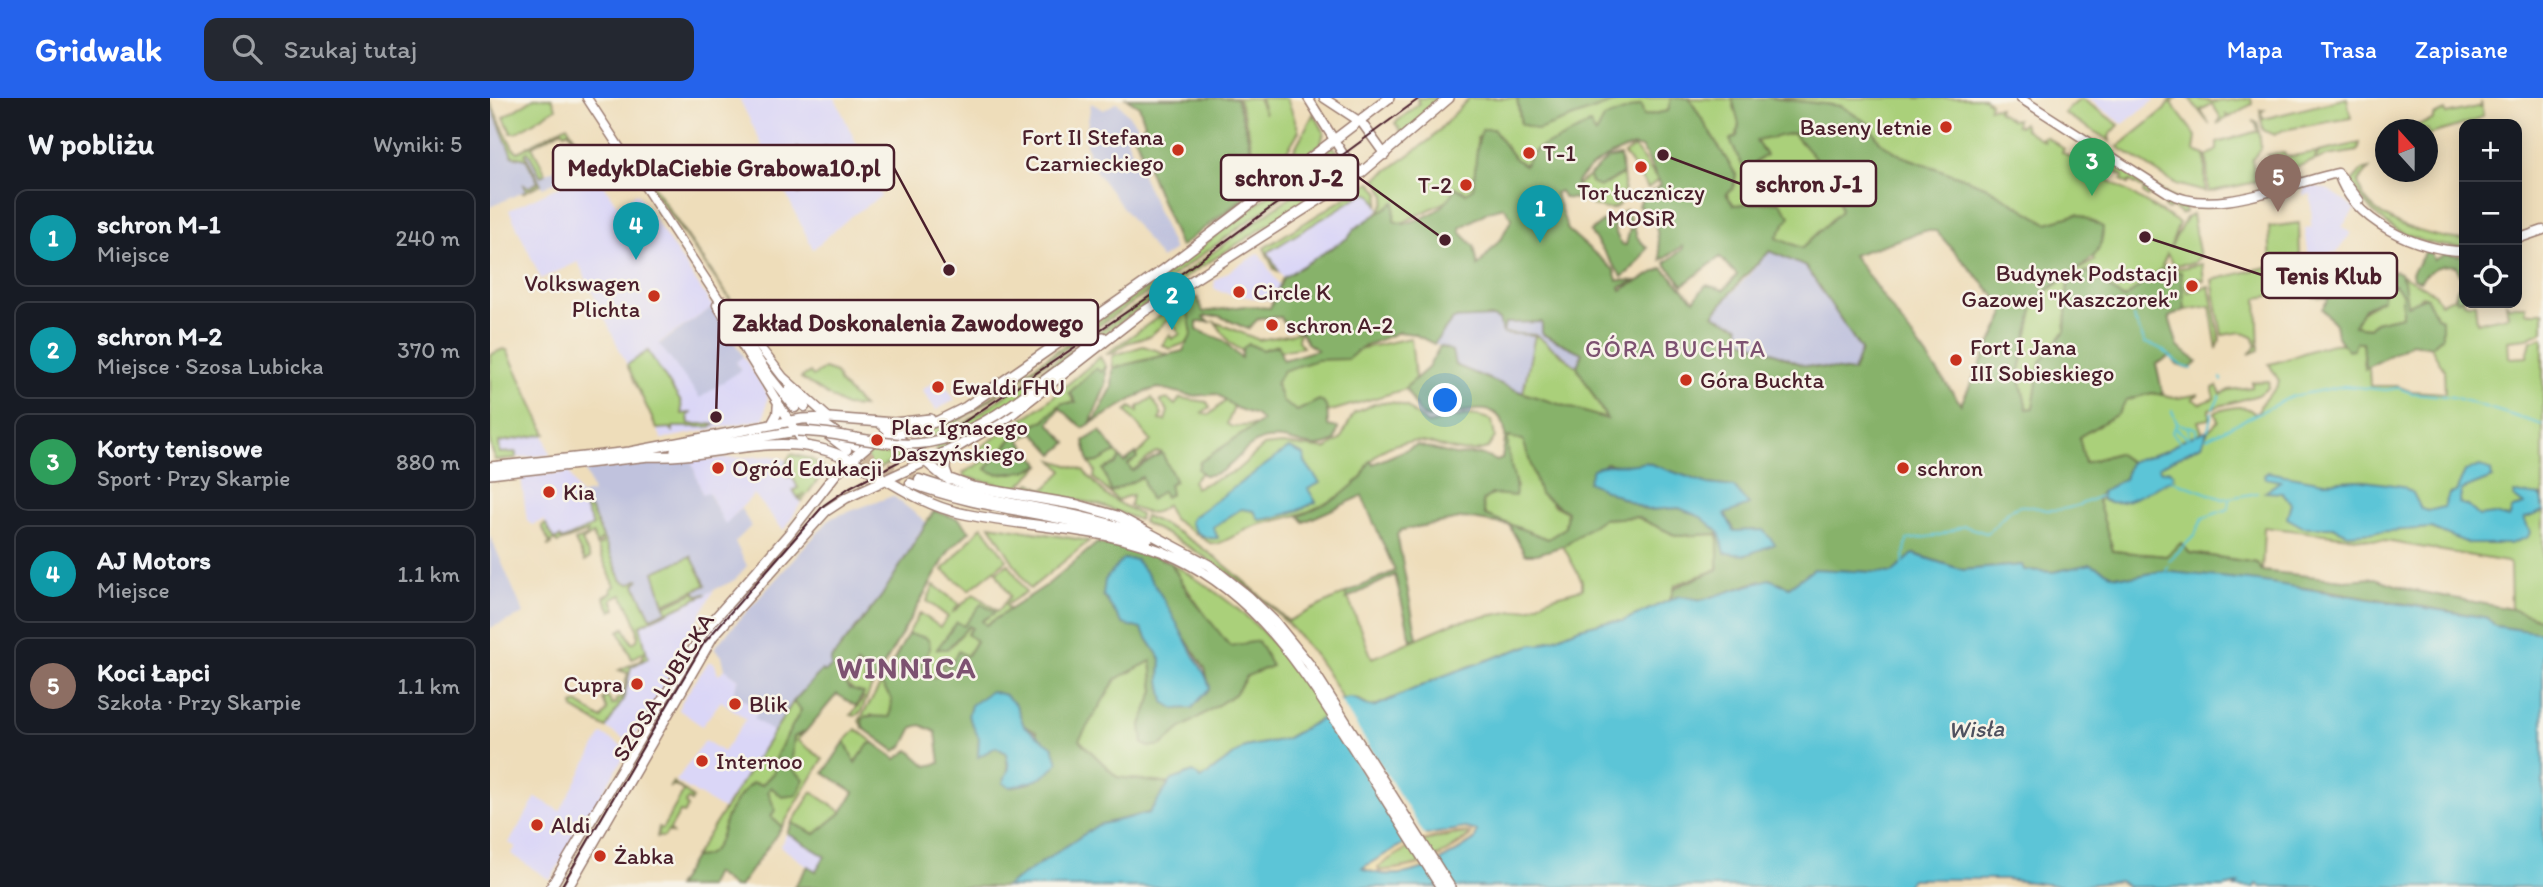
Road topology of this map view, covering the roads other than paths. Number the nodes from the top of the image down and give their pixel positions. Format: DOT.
graph roads {
  1 [pos="587,98"];
  2 [pos="1308,98"];
  3 [pos="1324,98"];
  4 [pos="1389,98"];
  5 [pos="1449,98"];
  6 [pos="2020,98"];
  7 [pos="1339,107"];
  8 [pos="1322,120"];
  9 [pos="1359,120"];
  10 [pos="1334,139"];
  11 [pos="1385,155"];
  12 [pos="1361,173"];
  13 [pos="2543,230"];
  14 [pos="2522,237"];
  15 [pos="2459,251"];
  16 [pos="712,289"];
  17 [pos="1140,314"];
  18 [pos="746,340"];
  19 [pos="778,401"];
  20 [pos="805,407"];
  21 [pos="795,408"];
  22 [pos="826,420"];
  23 [pos="792,421"];
  24 [pos="938,421"];
  25 [pos="812,423"];
  26 [pos="880,423"];
  27 [pos="772,429"];
  28 [pos="895,434"];
  29 [pos="867,445"];
  30 [pos="806,446"];
  31 [pos="913,450"];
  32 [pos="850,452"];
  33 [pos="835,453"];
  34 [pos="946,453"];
  35 [pos="649,456"];
  36 [pos="926,462"];
  37 [pos="490,467"];
  38 [pos="865,469"];
  39 [pos="838,471"];
  40 [pos="906,471"];
  41 [pos="490,474"];
  42 [pos="919,479"];
  43 [pos="949,480"];
  44 [pos="884,481"];
  45 [pos="910,483"];
  46 [pos="985,503"];
  47 [pos="1184,550"];
  48 [pos="1176,557"];
  49 [pos="551,887"];
  50 [pos="568,887"];
  51 [pos="1441,887"];
  52 [pos="1450,887"];
  1 -- 16 [label="street"];
  2 -- 8 [label="street"];
  3 -- 7 [label="street"];
  4 -- 9 [label="main road"];
  5 -- 11 [label="main road"];
  6 -- 15 [label="street"];
  7 -- 8 [label="street"];
  7 -- 9 [label="street"];
  8 -- 10 [label="street"];
  9 -- 10 [label="main road"];
  9 -- 11 [label="street"];
  10 -- 12 [label="street"];
  10 -- 24 [label="main road"];
  11 -- 12 [label="main road"];
  12 -- 17 [label="main road"];
  13 -- 14 [label="street"];
  16 -- 18 [label="street"];
  16 -- 19 [label="street"];
  16 -- 22 [label="street"];
  17 -- 27 [label="main road, bridge"];
  17 -- 34 [label="main road"];
  18 -- 20 [label="street"];
  18 -- 21 [label="street"];
  19 -- 23 [label="street"];
  19 -- 27 [label="street"];
  22 -- 23 [label="main road"];
  22 -- 26 [label="main road"];
  22 -- 32 [label="street"];
  23 -- 27 [label="main road"];
  23 -- 30 [label="street"];
  24 -- 26 [label="main road"];
  24 -- 28 [label="main road"];
  25 -- 32 [label="street"];
  26 -- 28 [label="main road"];
  27 -- 35 [label="main road"];
  27 -- 37 [label="main road"];
  28 -- 29 [label="main road"];
  28 -- 31 [label="main road"];
  29 -- 32 [label="main road"];
  29 -- 38 [label="main road"];
  30 -- 33 [label="main road"];
  30 -- 35 [label="main road"];
  31 -- 36 [label="main road"];
  31 -- 40 [label="main road"];
  32 -- 33 [label="main road"];
  32 -- 38 [label="main road"];
  32 -- 39 [label="main road, SZOSA LUBICKA"];
  33 -- 39 [label="main road"];
  34 -- 36 [label="main road"];
  34 -- 43 [label="main road"];
  35 -- 41 [label="main road"];
  36 -- 40 [label="main road"];
  36 -- 43 [label="main road"];
  38 -- 44 [label="main road"];
  39 -- 49 [label="main road, SZOSA LUBICKA"];
  40 -- 44 [label="main road"];
  42 -- 46 [label="street"];
  43 -- 47 [label="main road"];
  44 -- 48 [label="main road"];
  44 -- 50 [label="main road, SZOSA LUBICKA"];
  45 -- 46 [label="street"];
  46 -- 47 [label="street"];
  46 -- 48 [label="street"];
  47 -- 52 [label="main road"];
  48 -- 51 [label="main road"];
}
